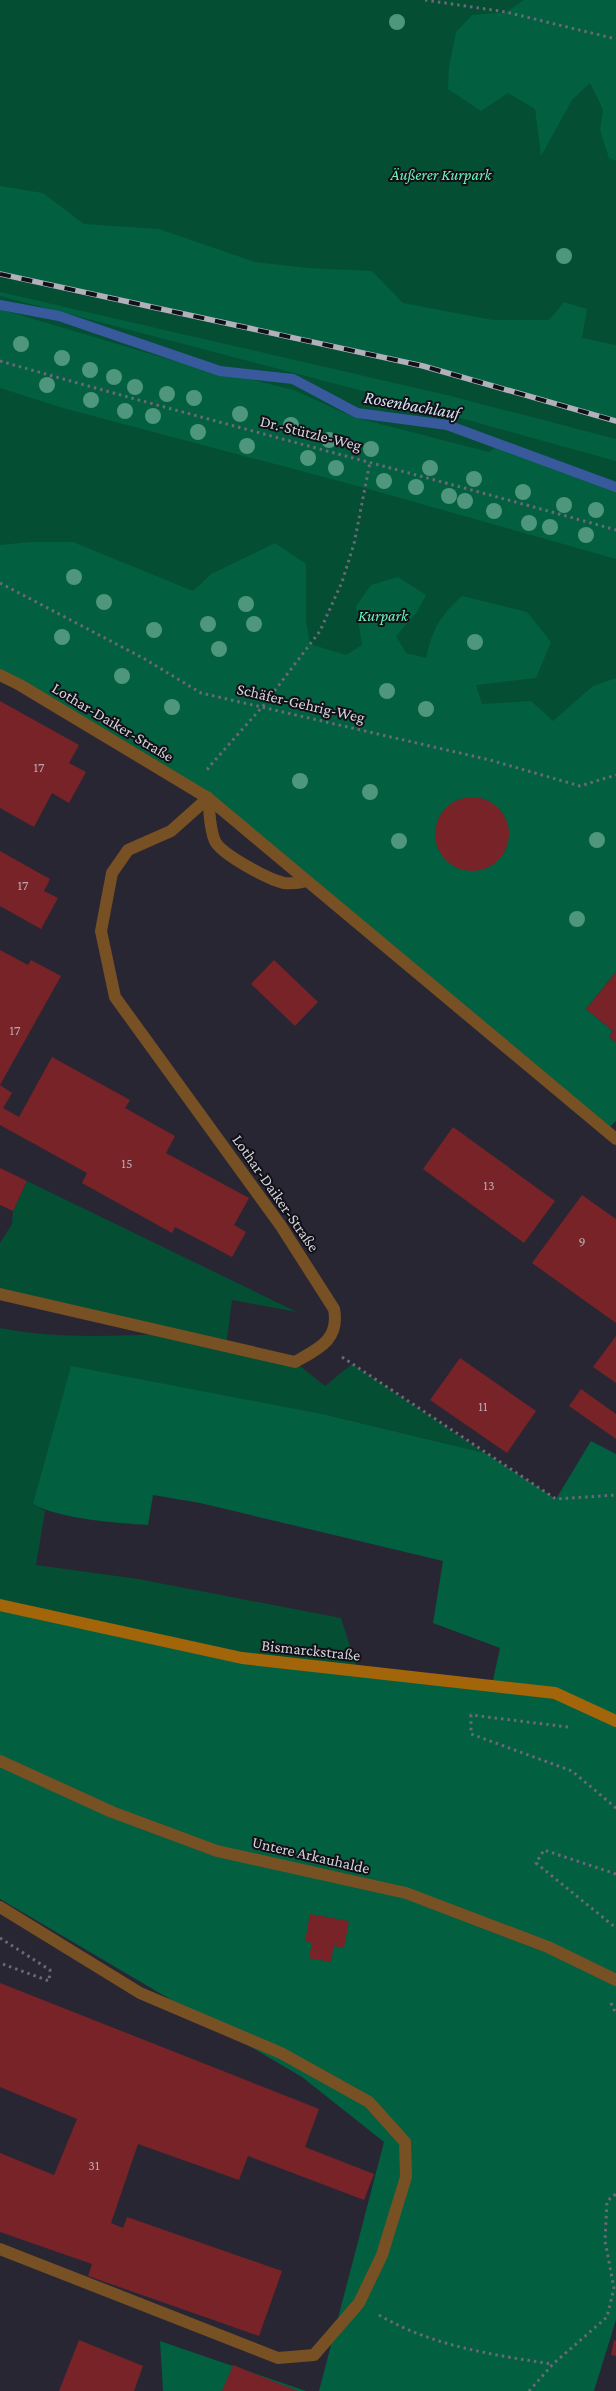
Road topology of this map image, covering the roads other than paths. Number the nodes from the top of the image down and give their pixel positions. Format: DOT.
graph roads {
  1 [pos="0,675"];
  2 [pos="208,798"];
  3 [pos="307,881"];
  4 [pos="616,1139"];
  5 [pos="0,1294"];
  6 [pos="0,1605"];
  7 [pos="616,1721"];
  8 [pos="0,1761"];
  9 [pos="0,1907"];
  10 [pos="616,1980"];
  11 [pos="0,2248"];
  1 -- 2 [label="street, Lothar-Daiker-Straße"];
  2 -- 3 [label="street, Lothar-Daiker-Straße"];
  2 -- 3 [label="street"];
  2 -- 5 [label="street, Lothar-Daiker-Straße"];
  3 -- 4 [label="street, Lothar-Daiker-Straße"];
  6 -- 7 [label="street, Bismarckstraße"];
  8 -- 10 [label="street, Untere Arkauhalde"];
  9 -- 11 [label="street"];
}
